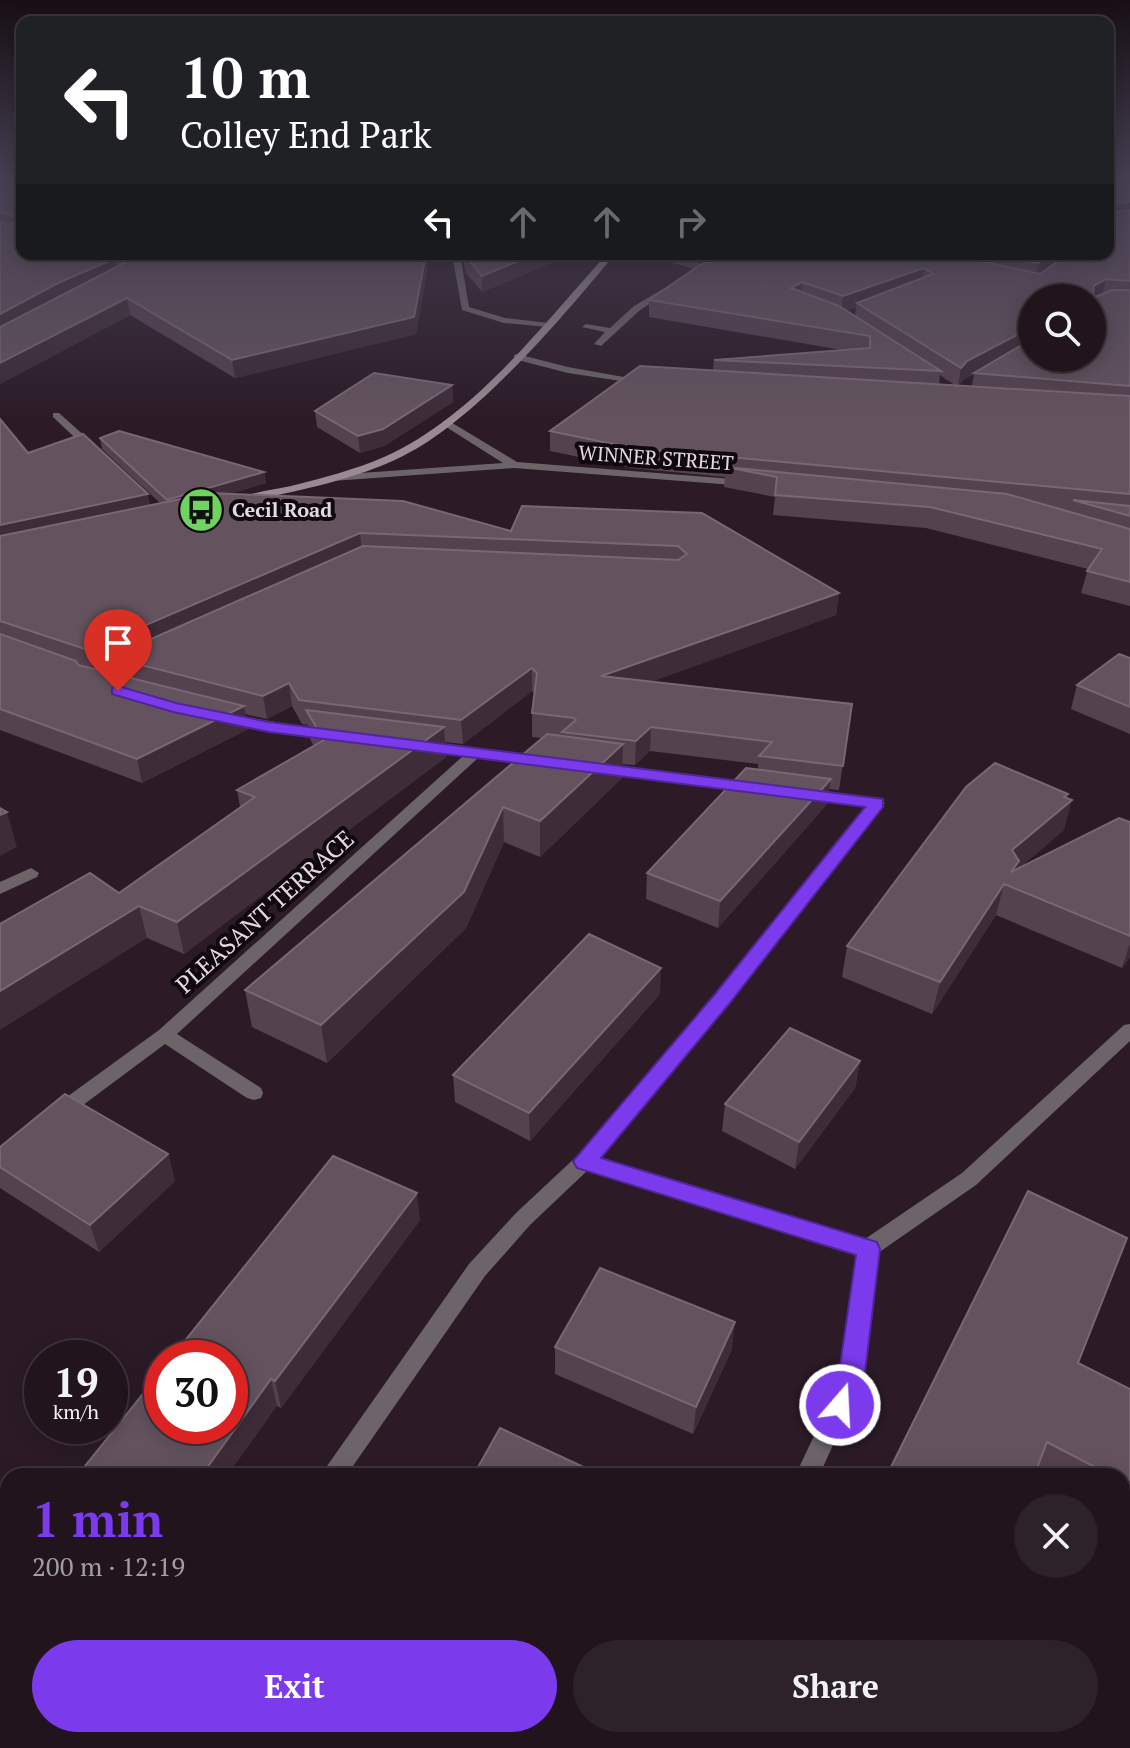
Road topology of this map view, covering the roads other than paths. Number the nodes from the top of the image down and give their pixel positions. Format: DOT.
graph roads {
  1 [pos="457,260"];
  2 [pos="605,260"];
  3 [pos="671,288"];
  4 [pos="545,325"];
  5 [pos="586,327"];
  6 [pos="613,331"];
  7 [pos="598,344"];
  8 [pos="517,357"];
  9 [pos="657,383"];
  10 [pos="56,415"];
  11 [pos="446,423"];
  12 [pos="100,456"];
  13 [pos="514,465"];
  14 [pos="332,478"];
  15 [pos="753,483"];
  16 [pos="228,504"];
  17 [pos="214,716"];
  18 [pos="348,737"];
  19 [pos="412,745"];
  20 [pos="475,753"];
  21 [pos="553,763"];
  22 [pos="584,766"];
  23 [pos="31,873"];
  24 [pos="0,889"];
  25 [pos="1130,1030"];
  26 [pos="165,1035"];
  27 [pos="254,1093"];
  28 [pos="57,1114"];
  29 [pos="585,1161"];
  30 [pos="868,1249"];
  31 [pos="338,1468"];
  32 [pos="811,1468"];
  1 -- 4 [label="street"];
  2 -- 4 [label="main road"];
  3 -- 6 [label="street"];
  4 -- 8 [label="main road"];
  5 -- 6 [label="street"];
  6 -- 7 [label="street"];
  8 -- 9 [label="street"];
  8 -- 11 [label="main road"];
  10 -- 12 [label="street"];
  11 -- 13 [label="street, WINNER STREET"];
  11 -- 14 [label="main road"];
  13 -- 14 [label="street, WINNER STREET"];
  13 -- 15 [label="street, WINNER STREET"];
  14 -- 16 [label="main road"];
  17 -- 18 [label="street"];
  19 -- 20 [label="street"];
  20 -- 21 [label="street"];
  20 -- 26 [label="street, PLEASANT TERRACE"];
  22 -- 29 [label="street"];
  23 -- 24 [label="street"];
  25 -- 30 [label="street"];
  26 -- 27 [label="street"];
  26 -- 28 [label="street, PLEASANT TERRACE"];
  29 -- 30 [label="street"];
  29 -- 31 [label="street"];
  30 -- 32 [label="street"];
}
